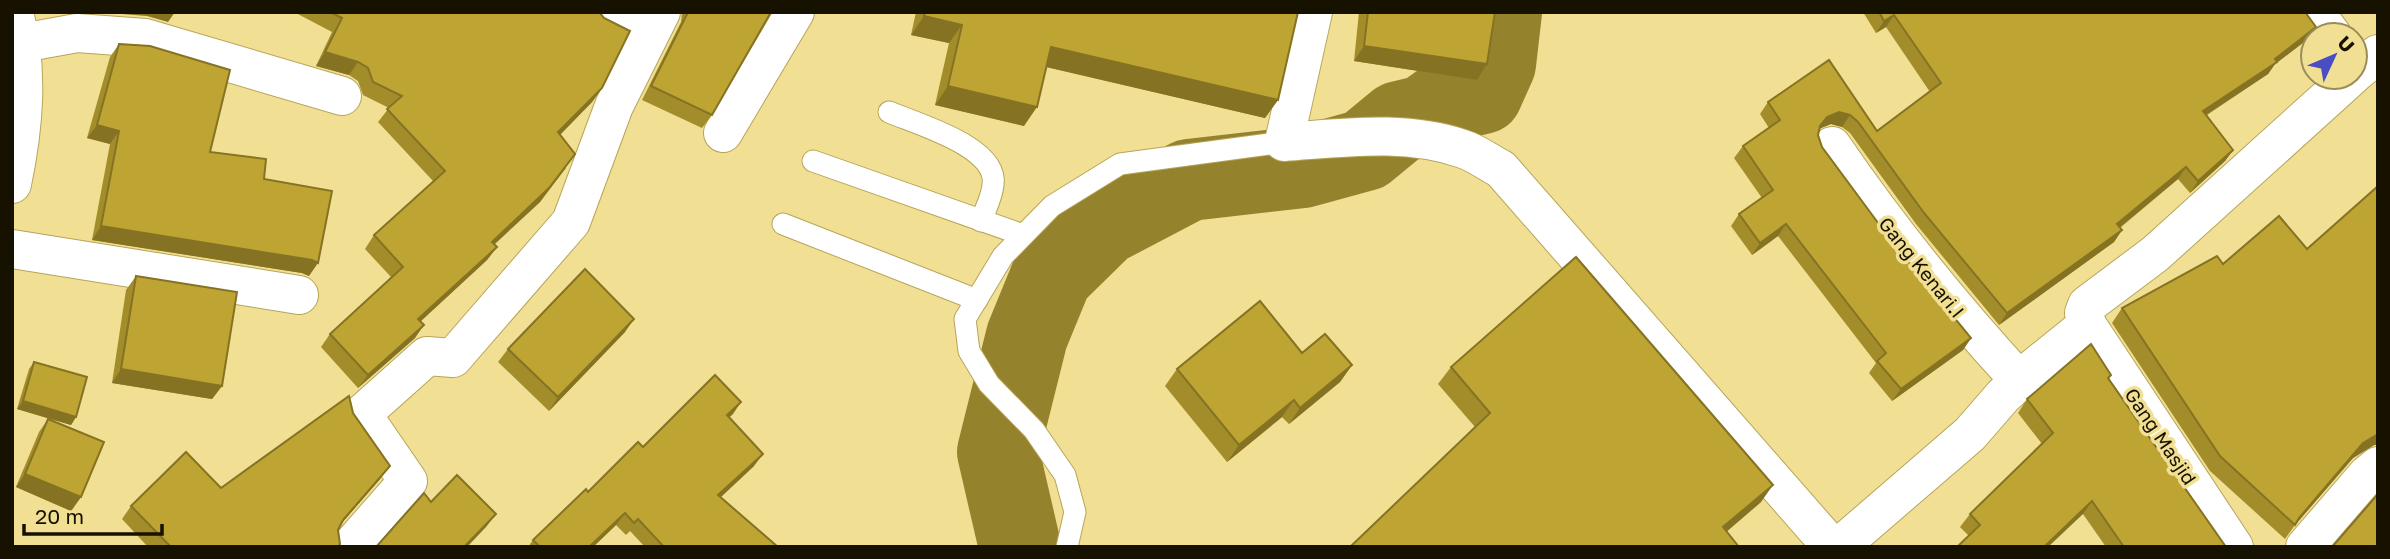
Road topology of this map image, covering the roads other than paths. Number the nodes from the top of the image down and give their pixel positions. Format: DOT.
graph roads {
  1 [pos="795,12"];
  2 [pos="1313,12"];
  3 [pos="631,16"];
  4 [pos="18,27"];
  5 [pos="2334,91"];
  6 [pos="342,96"];
  7 [pos="889,112"];
  8 [pos="723,133"];
  9 [pos="1284,142"];
  10 [pos="1832,146"];
  11 [pos="813,161"];
  12 [pos="12,184"];
  13 [pos="981,221"];
  14 [pos="783,224"];
  15 [pos="1023,235"];
  16 [pos="12,249"];
  17 [pos="299,295"];
  18 [pos="977,300"];
  19 [pos="2087,325"];
  20 [pos="2020,381"];
  21 [pos="2374,477"];
  22 [pos="350,547"];
  23 [pos="1068,547"];
  24 [pos="1832,547"];
  25 [pos="1839,547"];
  26 [pos="2234,547"];
  27 [pos="2305,547"];
  1 -- 8 [label="street"];
  2 -- 9 [label="street"];
  3 -- 22 [label="street"];
  4 -- 6 [label="street"];
  4 -- 12 [label="street"];
  5 -- 19 [label="street"];
  7 -- 13 [label="lane"];
  9 -- 15 [label="lane"];
  9 -- 24 [label="street"];
  10 -- 20 [label="street, Gang Kenari.I"];
  11 -- 13 [label="lane"];
  13 -- 15 [label="lane"];
  14 -- 18 [label="lane"];
  15 -- 18 [label="lane"];
  16 -- 17 [label="street"];
  18 -- 23 [label="lane"];
  19 -- 20 [label="street"];
  19 -- 26 [label="street, Gang Masjid"];
  20 -- 25 [label="street"];
  21 -- 27 [label="street"];
}
